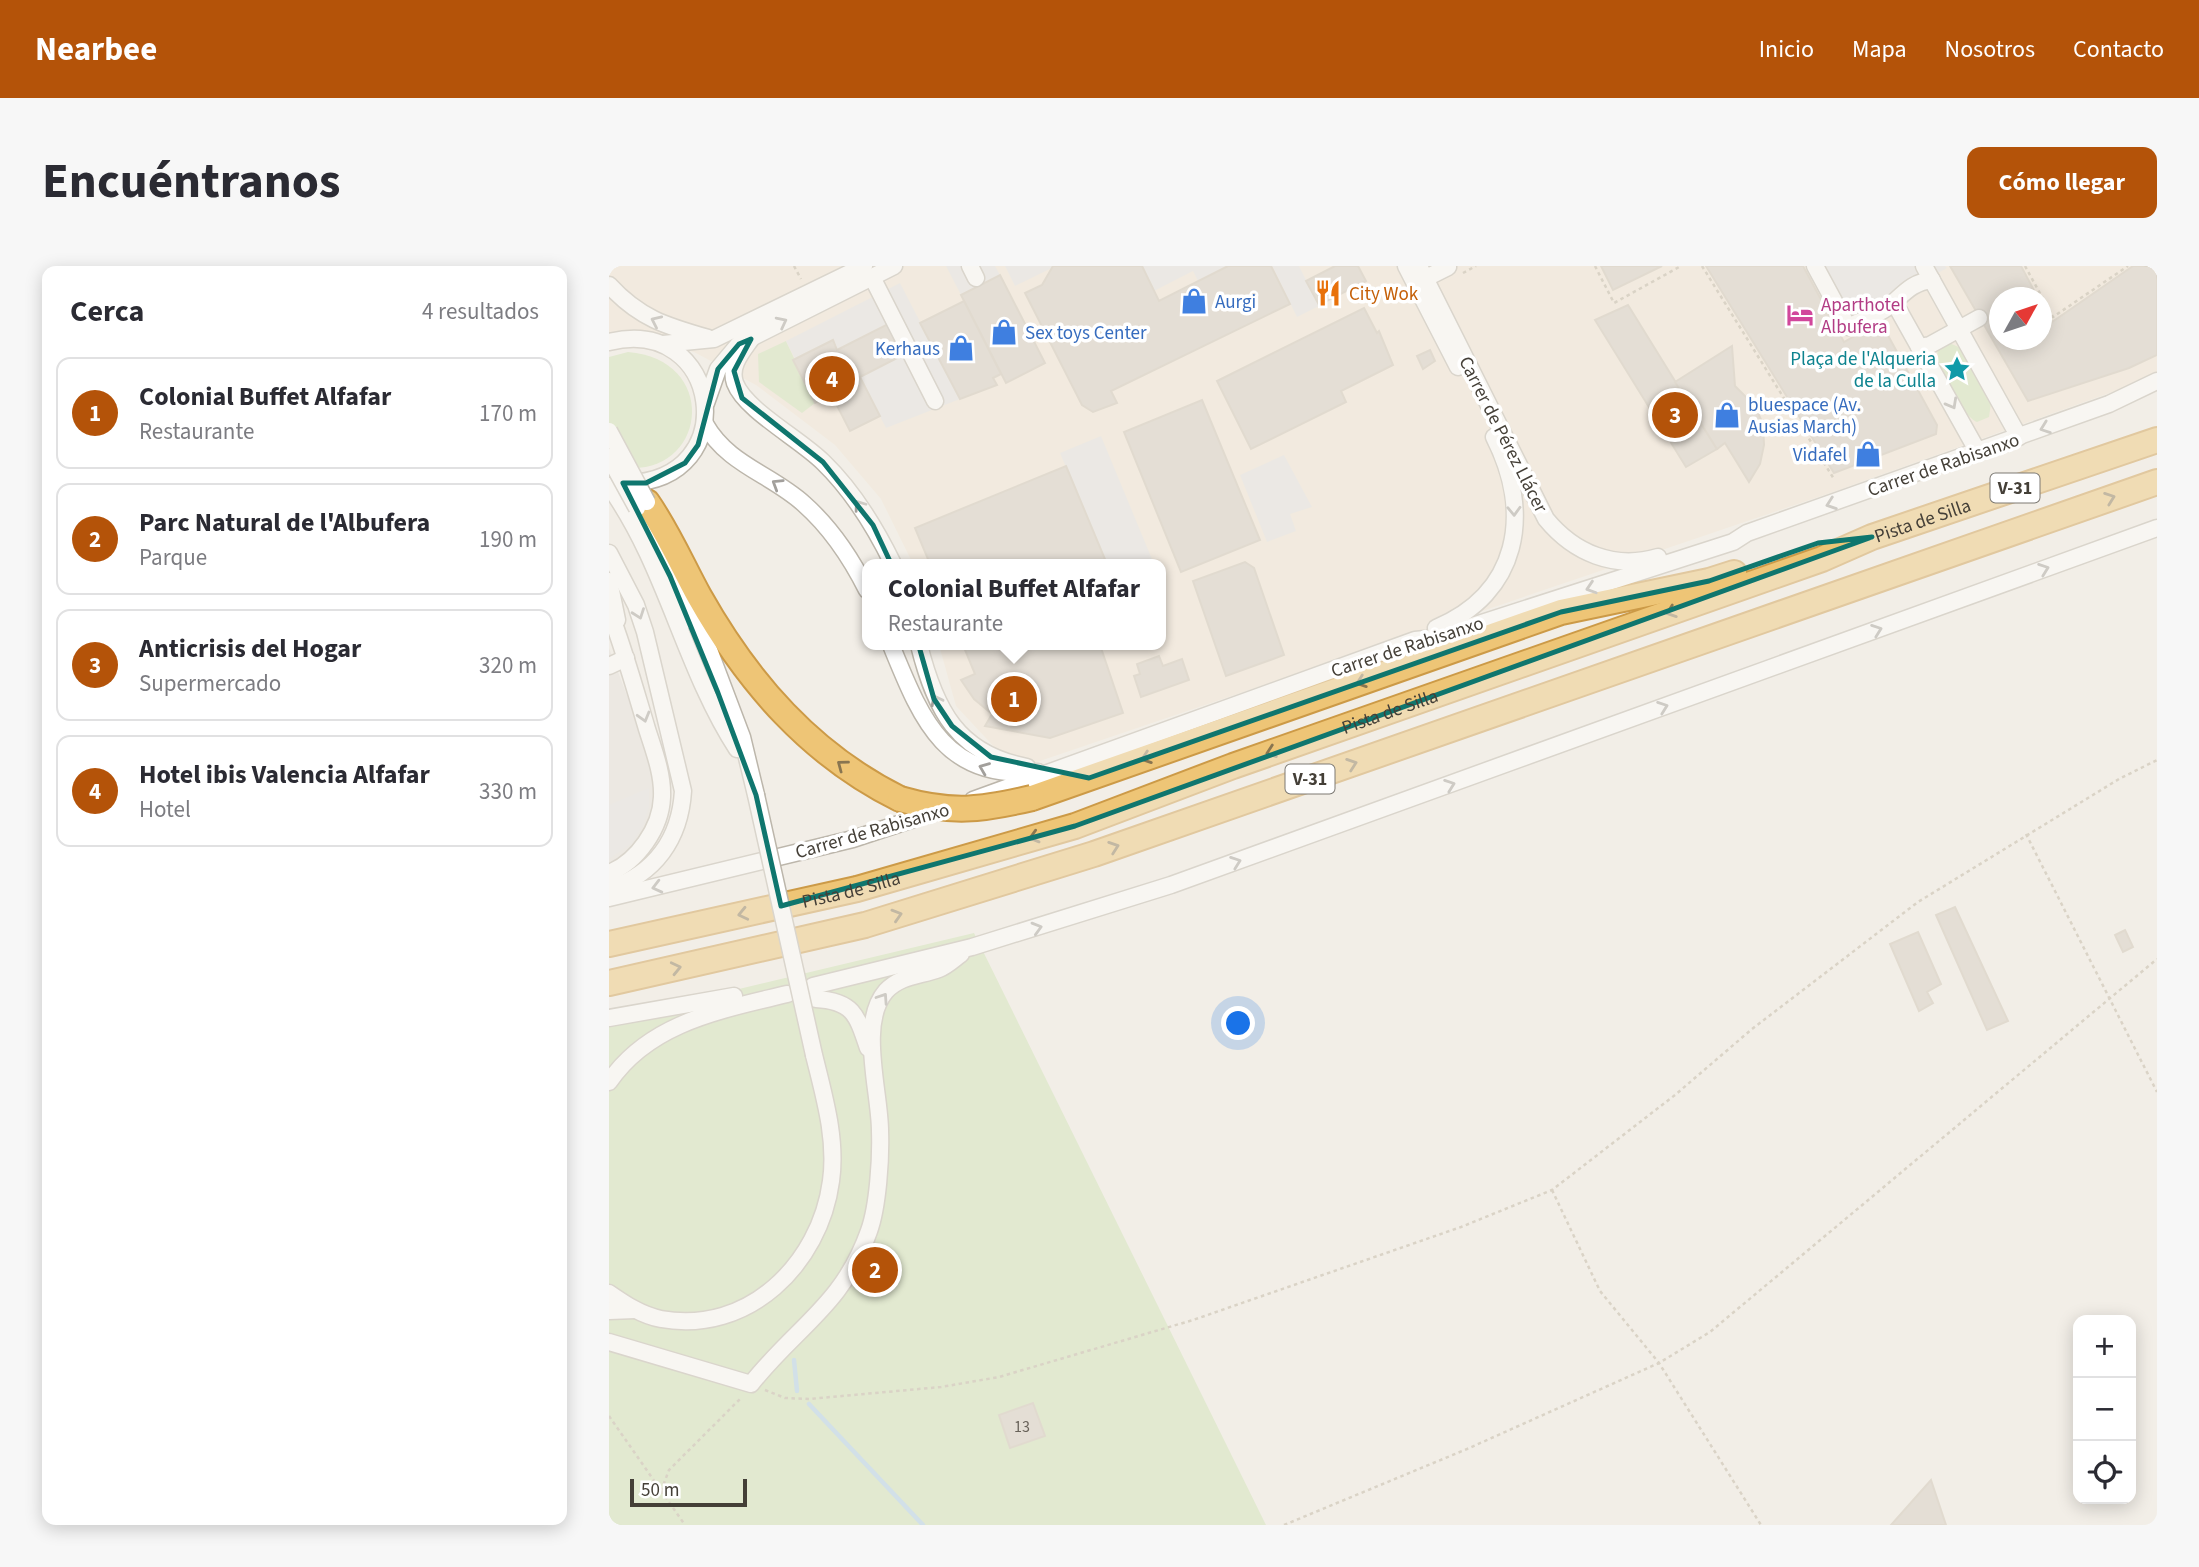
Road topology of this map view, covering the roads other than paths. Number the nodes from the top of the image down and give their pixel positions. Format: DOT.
graph roads {
  1 [pos="894,266"];
  2 [pos="1406,266"];
  3 [pos="1448,267"];
  4 [pos="868,272"];
  5 [pos="1422,272"];
  6 [pos="1814,273"];
  7 [pos="1928,273"];
  8 [pos="609,285"];
  9 [pos="1894,302"];
  10 [pos="1979,318"];
  11 [pos="1958,328"];
  12 [pos="714,339"];
  13 [pos="751,339"];
  14 [pos="609,342"];
  15 [pos="663,344"];
  16 [pos="1919,347"];
  17 [pos="2157,381"];
  18 [pos="2157,392"];
  19 [pos="935,401"];
  20 [pos="706,403"];
  21 [pos="2109,404"];
  22 [pos="705,424"];
  23 [pos="609,431"];
  24 [pos="2019,437"];
  25 [pos="2157,440"];
  26 [pos="1978,452"];
  27 [pos="609,457"];
  28 [pos="609,479"];
  29 [pos="2157,482"];
  30 [pos="609,486"];
  31 [pos="642,505"];
  32 [pos="2157,528"];
  33 [pos="1748,533"];
  34 [pos="1872,537"];
  35 [pos="609,553"];
  36 [pos="890,559"];
  37 [pos="609,581"];
  38 [pos="862,582"];
  39 [pos="609,610"];
  40 [pos="1415,640"];
  41 [pos="893,650"];
  42 [pos="920,650"];
  43 [pos="625,652"];
  44 [pos="609,666"];
  45 [pos="737,749"];
  46 [pos="1051,771"];
  47 [pos="756,795"];
  48 [pos="609,873"];
  49 [pos="609,889"];
  50 [pos="609,898"];
  51 [pos="609,944"];
  52 [pos="972,947"];
  53 [pos="609,983"];
  54 [pos="609,1018"];
  55 [pos="874,1064"];
  56 [pos="609,1082"];
  57 [pos="609,1293"];
  58 [pos="635,1310"];
  59 [pos="609,1311"];
  60 [pos="609,1342"];
  1 -- 4 [label="street"];
  2 -- 40 [label="street, Carrer de Pérez Llácer, one-way"];
  3 -- 5 [label="street"];
  4 -- 12 [label="street"];
  13 -- 4 [label="street, one-way"];
  4 -- 19 [label="street"];
  5 -- 33 [label="street, Carrer de Pérez Llácer"];
  6 -- 9 [label="street"];
  7 -- 9 [label="street"];
  7 -- 11 [label="street"];
  12 -- 8 [label="street, one-way"];
  9 -- 16 [label="street"];
  10 -- 11 [label="street"];
  11 -- 16 [label="street"];
  11 -- 24 [label="street"];
  12 -- 15 [label="street"];
  13 -- 20 [label="street"];
  36 -- 13 [label="street, one-way"];
  14 -- 15 [label="street"];
  15 -- 20 [label="street"];
  16 -- 26 [label="street, one-way"];
  17 -- 21 [label="street, Carrer de Rabisanxo"];
  18 -- 21 [label="street"];
  20 -- 22 [label="street"];
  21 -- 24 [label="street, Carrer de Rabisanxo, one-way"];
  22 -- 28 [label="street"];
  38 -- 22 [label="street, one-way"];
  23 -- 31 [label="street, bridge"];
  24 -- 26 [label="street, Carrer de Rabisanxo"];
  25 -- 34 [label="highway, Pista de Silla / V-31"];
  26 -- 33 [label="street, Carrer de Rabisanxo, one-way"];
  27 -- 31 [label="street, bridge"];
  53 -- 29 [label="highway, Pista de Silla / V-31, one-way"];
  30 -- 45 [label="street"];
  34 -- 31 [label="highway, one-way, bridge"];
  31 -- 45 [label="street"];
  31 -- 47 [label="street"];
  52 -- 32 [label="street, one-way"];
  33 -- 40 [label="street, Carrer de Rabisanxo, one-way"];
  34 -- 51 [label="highway, Pista de Silla / V-31, one-way"];
  35 -- 49 [label="street, one-way"];
  37 -- 43 [label="street"];
  39 -- 43 [label="street"];
  40 -- 46 [label="street, Carrer de Rabisanxo"];
  46 -- 41 [label="street, one-way"];
  46 -- 42 [label="street, one-way"];
  43 -- 44 [label="street"];
  43 -- 48 [label="street, one-way"];
  45 -- 47 [label="street"];
  46 -- 50 [label="street, Carrer de Rabisanxo, one-way"];
  47 -- 58 [label="street, bridge"];
  55 -- 52 [label="street, one-way"];
  52 -- 55 [label="street"];
  54 -- 56 [label="street"];
  55 -- 60 [label="street"];
  57 -- 58 [label="street"];
  58 -- 59 [label="street"];
}
